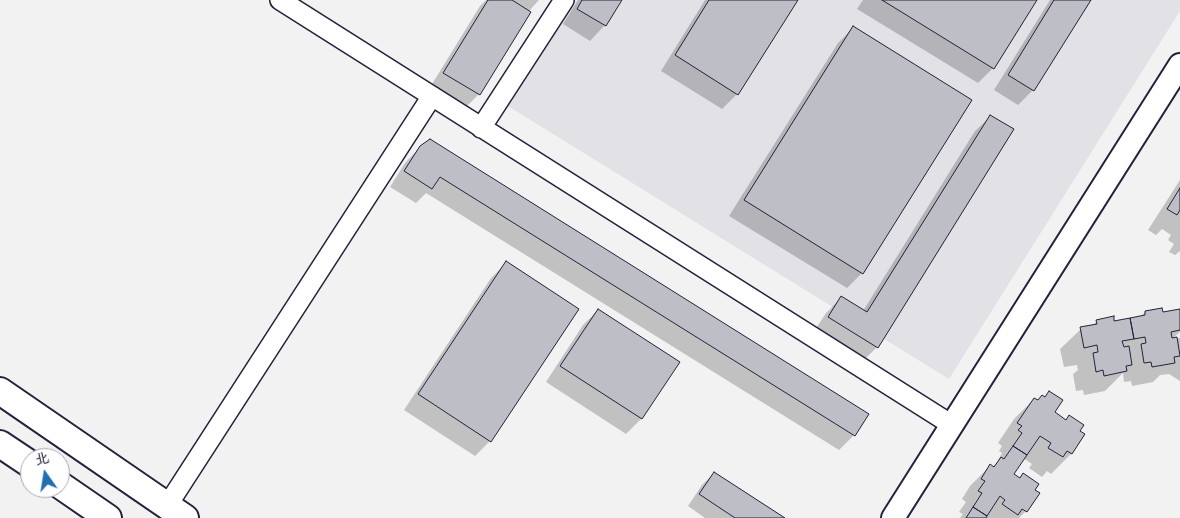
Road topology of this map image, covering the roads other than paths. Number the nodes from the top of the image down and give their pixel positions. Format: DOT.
graph roads {
  1 [pos="280,0"];
  2 [pos="564,0"];
  3 [pos="1180,65"];
  4 [pos="432,96"];
  5 [pos="481,128"];
  6 [pos="0,391"];
  7 [pos="952,425"];
  8 [pos="0,444"];
  9 [pos="20,457"];
  10 [pos="70,492"];
  11 [pos="176,512"];
  12 [pos="108,518"];
  13 [pos="893,518"];
  1 -- 4 [label="street"];
  2 -- 5 [label="street"];
  3 -- 7 [label="street"];
  4 -- 5 [label="street"];
  4 -- 11 [label="street"];
  5 -- 7 [label="street"];
  6 -- 11 [label="main road"];
  7 -- 13 [label="street"];
  8 -- 9 [label="main road"];
  10 -- 12 [label="main road"];
}
